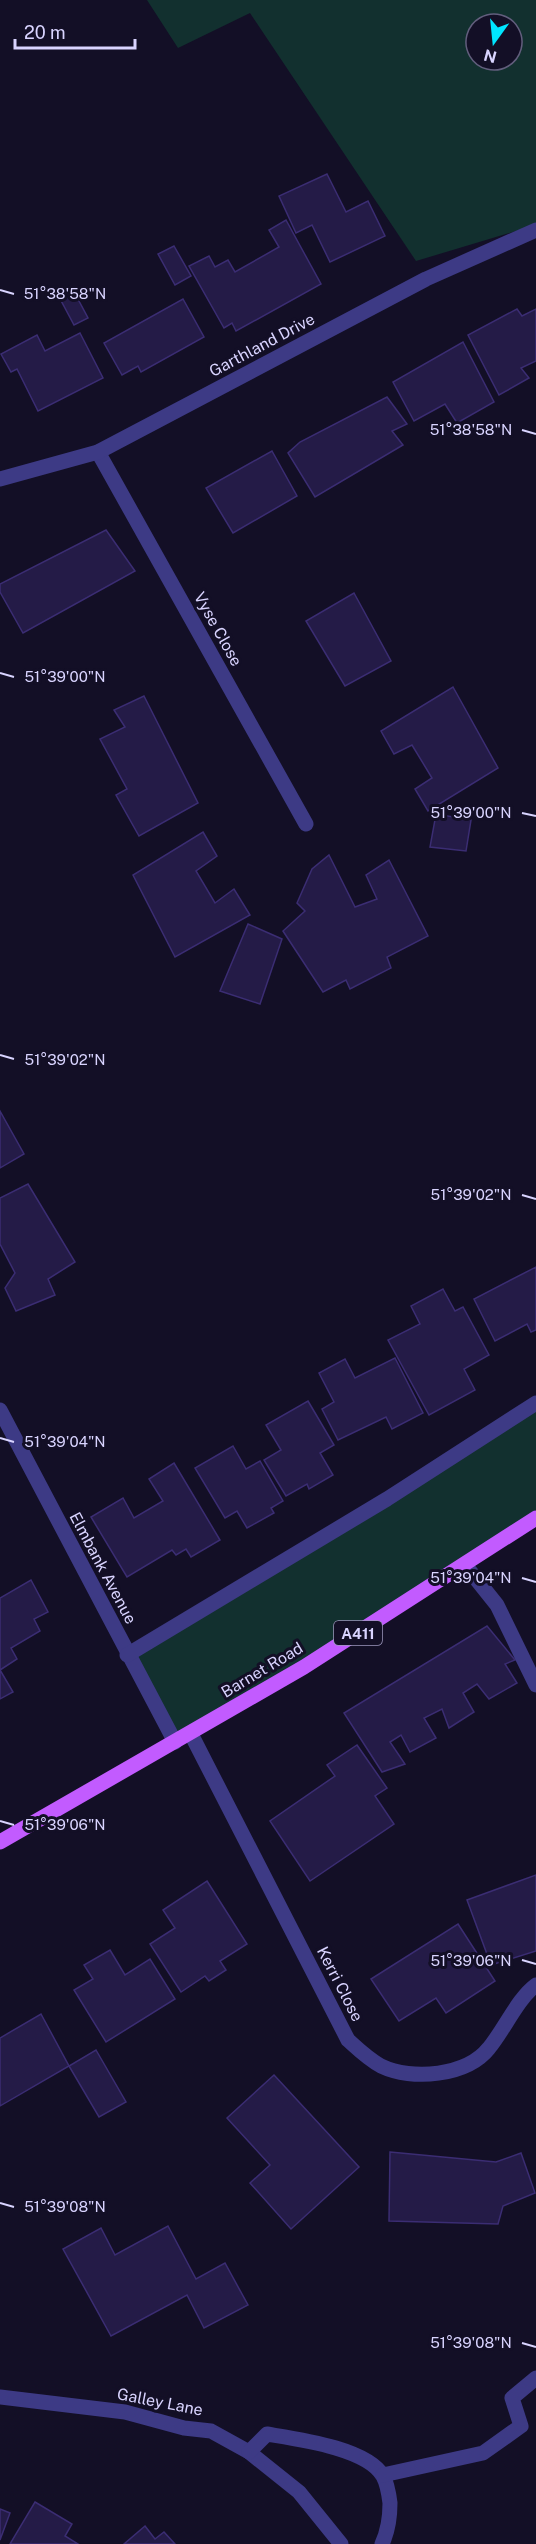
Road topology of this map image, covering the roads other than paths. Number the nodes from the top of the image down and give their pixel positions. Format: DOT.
graph roads {
  1 [pos="536,230"];
  2 [pos="98,452"];
  3 [pos="0,479"];
  4 [pos="306,824"];
  5 [pos="536,1402"];
  6 [pos="0,1410"];
  7 [pos="536,1518"];
  8 [pos="465,1564"];
  9 [pos="128,1655"];
  10 [pos="536,1685"];
  11 [pos="191,1734"];
  12 [pos="175,1742"];
  13 [pos="0,1842"];
  14 [pos="536,1985"];
  15 [pos="536,2378"];
  16 [pos="0,2397"];
  17 [pos="249,2452"];
  18 [pos="383,2475"];
  19 [pos="340,2544"];
  20 [pos="382,2544"];
  1 -- 2 [label="street, Garthland Drive"];
  2 -- 3 [label="street, Garthland Drive"];
  2 -- 4 [label="street, Vyse Close"];
  5 -- 9 [label="street"];
  6 -- 9 [label="street, Elmbank Avenue"];
  7 -- 8 [label="main road, Barnet Road / A411"];
  8 -- 10 [label="street"];
  8 -- 11 [label="main road, Barnet Road / A411"];
  9 -- 12 [label="street, Elmbank Avenue"];
  11 -- 12 [label="main road, Barnet Road / A411"];
  11 -- 14 [label="street, Kerri Close"];
  12 -- 13 [label="main road, Barnet Road / A411"];
  15 -- 18 [label="street"];
  16 -- 17 [label="street, Galley Lane"];
  17 -- 18 [label="street"];
  17 -- 19 [label="street, Galley Lane"];
  18 -- 20 [label="street"];
}
